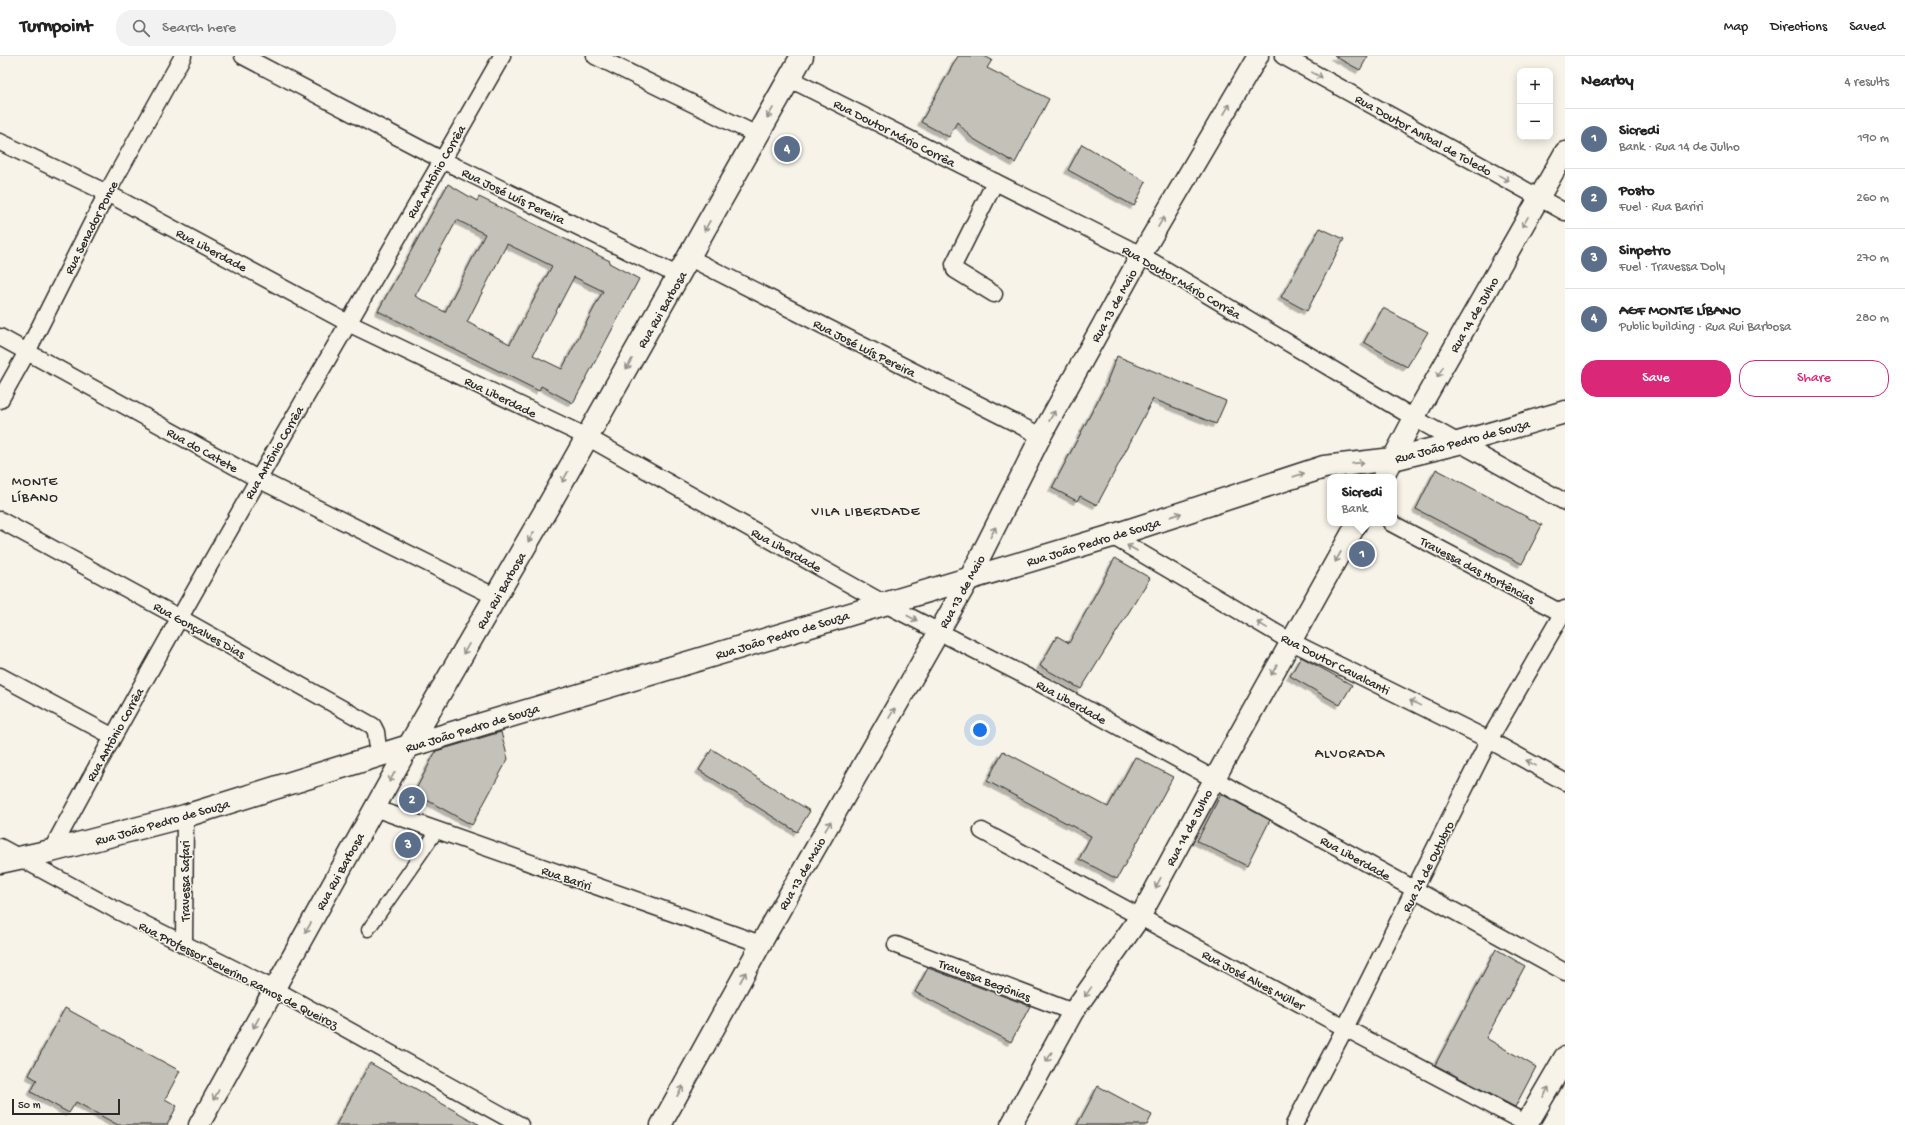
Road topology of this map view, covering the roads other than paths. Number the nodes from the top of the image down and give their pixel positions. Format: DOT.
graph roads {
  1 [pos="183,56"];
  2 [pos="243,56"];
  3 [pos="502,56"];
  4 [pos="595,56"];
  5 [pos="802,56"];
  6 [pos="1258,56"];
  7 [pos="1282,56"];
  8 [pos="790,79"];
  9 [pos="757,135"];
  10 [pos="0,142"];
  11 [pos="1565,152"];
  12 [pos="442,160"];
  13 [pos="996,182"];
  14 [pos="107,193"];
  15 [pos="1539,197"];
  16 [pos="1565,212"];
  17 [pos="1141,255"];
  18 [pos="684,267"];
  19 [pos="994,294"];
  20 [pos="348,323"];
  21 [pos="0,337"];
  22 [pos="27,352"];
  23 [pos="0,400"];
  24 [pos="1565,412"];
  25 [pos="1414,418"];
  26 [pos="1041,436"];
  27 [pos="587,437"];
  28 [pos="1458,443"];
  29 [pos="1388,468"];
  30 [pos="258,479"];
  31 [pos="1565,502"];
  32 [pos="0,520"];
  33 [pos="1355,526"];
  34 [pos="1397,526"];
  35 [pos="1112,536"];
  36 [pos="969,579"];
  37 [pos="496,597"];
  38 [pos="885,604"];
  39 [pos="1564,613"];
  40 [pos="180,618"];
  41 [pos="938,632"];
  42 [pos="1290,641"];
  43 [pos="0,676"];
  44 [pos="112,736"];
  45 [pos="1490,740"];
  46 [pos="409,746"];
  47 [pos="379,756"];
  48 [pos="1214,780"];
  49 [pos="1565,782"];
  50 [pos="374,808"];
  51 [pos="185,816"];
  52 [pos="437,831"];
  53 [pos="982,831"];
  54 [pos="0,847"];
  55 [pos="51,851"];
  56 [pos="10,860"];
  57 [pos="1415,890"];
  58 [pos="1140,917"];
  59 [pos="368,930"];
  60 [pos="761,944"];
  61 [pos="184,945"];
  62 [pos="896,945"];
  63 [pos="1565,972"];
  64 [pos="274,989"];
  65 [pos="1073,1012"];
  66 [pos="1345,1028"];
  67 [pos="1565,1058"];
  68 [pos="199,1125"];
  69 [pos="520,1125"];
  70 [pos="661,1125"];
  71 [pos="1011,1125"];
  72 [pos="1294,1125"];
  73 [pos="1526,1125"];
  1 -- 14 [label="street, Rua Senador Ponce"];
  2 -- 12 [label="street, Rua José Luís Pereira"];
  3 -- 12 [label="street, Rua Antônio Corrêa"];
  4 -- 9 [label="street"];
  5 -- 8 [label="main road, Rua Rui Barbosa"];
  17 -- 6 [label="street, Rua 13 de Maio, one-way"];
  7 -- 15 [label="street, Rua Doutor Aníbal de Toledo, one-way"];
  8 -- 9 [label="main road, Rua Rui Barbosa, one-way"];
  8 -- 13 [label="street, Rua Doutor Mário Corrêa"];
  9 -- 18 [label="main road, Rua Rui Barbosa, one-way"];
  10 -- 14 [label="street, Rua Liberdade"];
  11 -- 15 [label="street, Rua 14 de Julho"];
  12 -- 18 [label="street, Rua José Luís Pereira"];
  12 -- 20 [label="street, Rua Antônio Corrêa"];
  13 -- 17 [label="street, Rua Doutor Mário Corrêa"];
  13 -- 19 [label="street"];
  14 -- 20 [label="street, Rua Liberdade"];
  14 -- 22 [label="street, Rua Senador Ponce"];
  15 -- 16 [label="street, Rua Doutor Aníbal de Toledo"];
  15 -- 25 [label="street, Rua 14 de Julho, one-way"];
  17 -- 25 [label="street, Rua Doutor Mário Corrêa"];
  26 -- 17 [label="street, Rua 13 de Maio, one-way"];
  18 -- 26 [label="street, Rua José Luís Pereira"];
  18 -- 27 [label="main road, Rua Rui Barbosa, one-way"];
  20 -- 27 [label="street, Rua Liberdade"];
  20 -- 30 [label="street, Rua Antônio Corrêa"];
  21 -- 22 [label="street, Rua do Catete"];
  22 -- 23 [label="street, Rua Senador Ponce"];
  22 -- 30 [label="street, Rua do Catete"];
  24 -- 28 [label="main road, Rua João Pedro de Souza"];
  25 -- 28 [label="street, Rua Doutor Mário Corrêa"];
  25 -- 29 [label="street, Rua 14 de Julho"];
  36 -- 26 [label="street, Rua 13 de Maio, one-way"];
  27 -- 37 [label="main road, Rua Rui Barbosa, one-way"];
  27 -- 38 [label="street, Rua Liberdade"];
  28 -- 29 [label="main road, Rua João Pedro de Souza"];
  28 -- 31 [label="street, Rua Doutor Mário Corrêa"];
  35 -- 29 [label="main road, Rua João Pedro de Souza, one-way"];
  30 -- 37 [label="street, Rua do Catete"];
  30 -- 40 [label="street, Rua Antônio Corrêa"];
  32 -- 40 [label="street, Rua Gonçalves Dias"];
  33 -- 42 [label="street, Rua 14 de Julho, one-way"];
  34 -- 39 [label="street, Travessa das Hortências"];
  35 -- 36 [label="main road, Rua João Pedro de Souza"];
  42 -- 35 [label="street, Rua Doutor Cavalcanti, one-way"];
  36 -- 38 [label="main road, Rua João Pedro de Souza"];
  36 -- 41 [label="street, Rua 13 de Maio"];
  37 -- 46 [label="main road, Rua Rui Barbosa, one-way"];
  38 -- 41 [label="street, Rua Liberdade, one-way"];
  38 -- 46 [label="main road, Rua João Pedro de Souza"];
  39 -- 45 [label="street, Rua 24 de Outubro"];
  40 -- 44 [label="street, Rua Antônio Corrêa"];
  40 -- 47 [label="street, Rua Gonçalves Dias"];
  41 -- 48 [label="street, Rua Liberdade"];
  60 -- 41 [label="street, Rua 13 de Maio, one-way"];
  45 -- 42 [label="street, Rua Doutor Cavalcanti, one-way"];
  42 -- 48 [label="street, Rua 14 de Julho, one-way"];
  43 -- 44 [label="street"];
  44 -- 55 [label="street, Rua Antônio Corrêa"];
  49 -- 45 [label="street, Rua Doutor Cavalcanti, one-way"];
  45 -- 57 [label="street, Rua 24 de Outubro"];
  46 -- 47 [label="main road, Rua João Pedro de Souza"];
  46 -- 50 [label="street, Rua Rui Barbosa, one-way"];
  47 -- 51 [label="main road, Rua João Pedro de Souza"];
  48 -- 57 [label="street, Rua Liberdade"];
  48 -- 58 [label="street, Rua 14 de Julho, one-way"];
  50 -- 52 [label="street, Rua Bariri"];
  50 -- 64 [label="street, Rua Rui Barbosa, one-way"];
  51 -- 55 [label="main road, Rua João Pedro de Souza"];
  51 -- 61 [label="street, Travessa Safari"];
  52 -- 59 [label="street"];
  52 -- 60 [label="street, Rua Bariri"];
  53 -- 58 [label="street, Rua José Alves Müller"];
  54 -- 56 [label="street, Rua Professor Severino Ramos de Queiroz"];
  55 -- 56 [label="main road, Rua João Pedro de Souza"];
  56 -- 61 [label="street, Rua Professor Severino Ramos de Queiroz"];
  57 -- 63 [label="street, Rua Liberdade"];
  57 -- 66 [label="street, Rua 24 de Outubro"];
  58 -- 65 [label="street, Rua 14 de Julho, one-way"];
  58 -- 66 [label="street, Rua José Alves Müller"];
  70 -- 60 [label="street, Rua 13 de Maio, one-way"];
  61 -- 64 [label="street, Rua Professor Severino Ramos de Queiroz"];
  62 -- 65 [label="street, Travessa Begônias"];
  64 -- 68 [label="street, Rua Rui Barbosa, one-way"];
  64 -- 69 [label="street, Rua Professor Severino Ramos de Queiroz"];
  65 -- 71 [label="street, Rua 14 de Julho, one-way"];
  66 -- 72 [label="street, Rua 24 de Outubro"];
  66 -- 73 [label="street, Rua José Alves Müller"];
  73 -- 67 [label="main road, one-way"];
}
